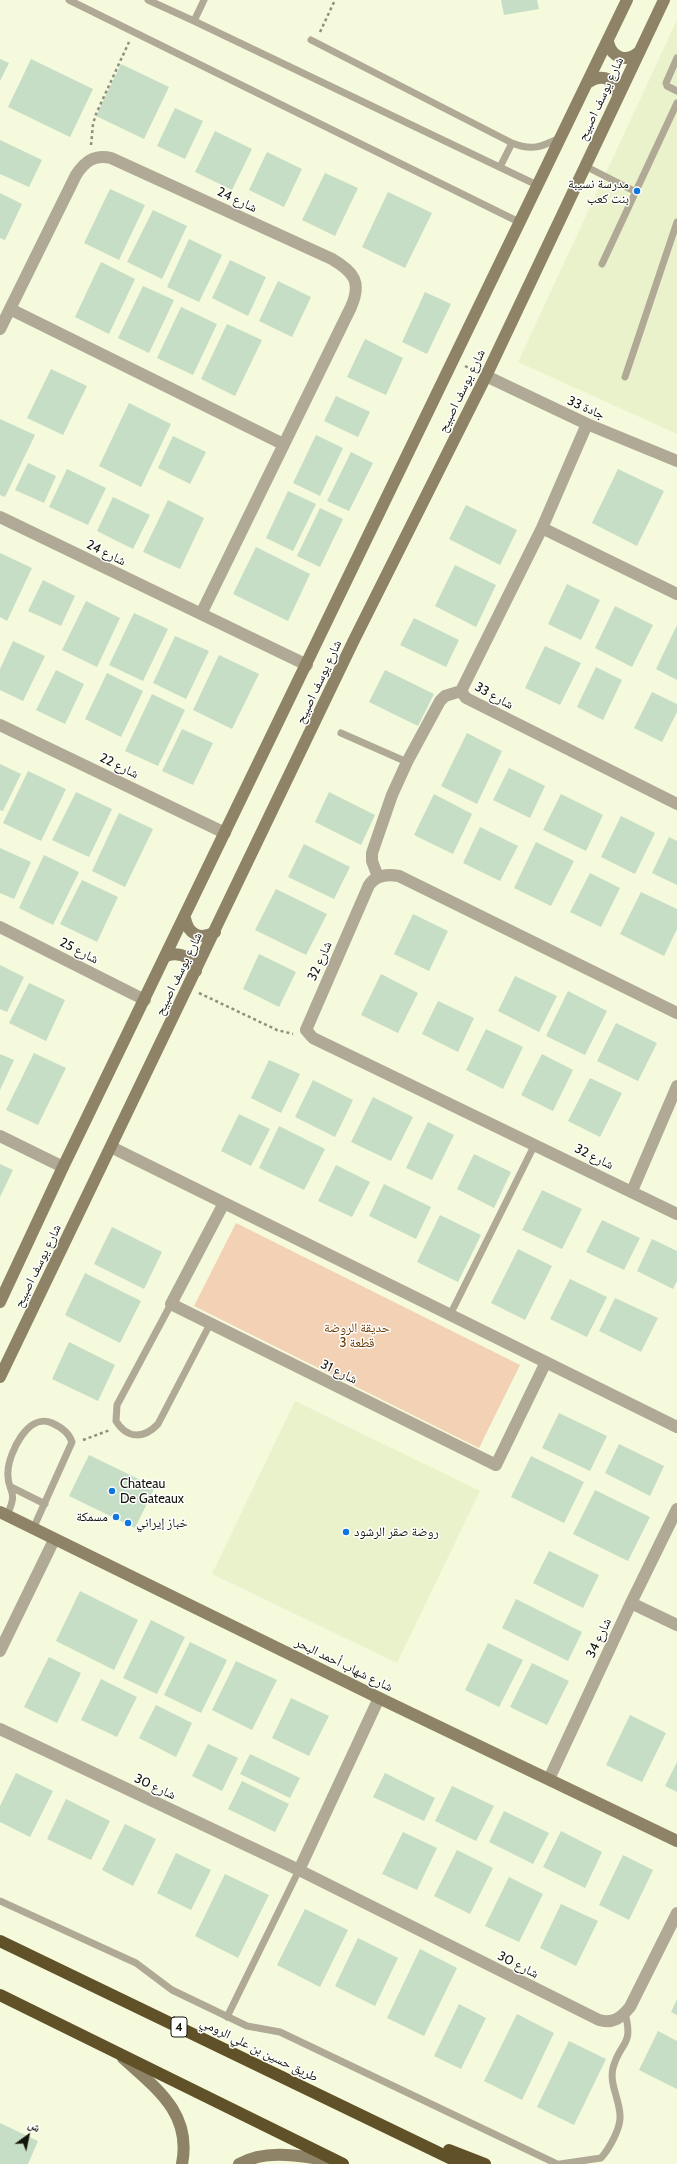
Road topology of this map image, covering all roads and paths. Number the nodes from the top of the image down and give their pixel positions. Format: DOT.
graph roads {
  1 [pos="69,0"];
  2 [pos="148,0"];
  3 [pos="204,0"];
  4 [pos="335,0"];
  5 [pos="627,0"];
  6 [pos="664,0"];
  7 [pos="194,21"];
  8 [pos="134,32"];
  9 [pos="319,33"];
  10 [pos="311,40"];
  11 [pos="608,42"];
  12 [pos="639,52"];
  13 [pos="677,58"];
  14 [pos="589,82"];
  15 [pos="677,91"];
  16 [pos="618,96"];
  17 [pos="677,103"];
  18 [pos="562,137"];
  19 [pos="512,143"];
  20 [pos="93,158"];
  21 [pos="585,166"];
  22 [pos="500,167"];
  23 [pos="537,185"];
  24 [pos="636,192"];
  25 [pos="519,222"];
  26 [pos="677,222"];
  27 [pos="602,264"];
  28 [pos="10,309"];
  29 [pos="0,329"];
  30 [pos="454,360"];
  31 [pos="486,376"];
  32 [pos="625,377"];
  33 [pos="587,424"];
  34 [pos="283,444"];
  35 [pos="677,461"];
  36 [pos="0,518"];
  37 [pos="542,528"];
  38 [pos="677,594"];
  39 [pos="201,614"];
  40 [pos="307,665"];
  41 [pos="461,691"];
  42 [pos="0,725"];
  43 [pos="340,733"];
  44 [pos="407,762"];
  45 [pos="677,804"];
  46 [pos="225,833"];
  47 [pos="378,877"];
  48 [pos="185,918"];
  49 [pos="0,927"];
  50 [pos="215,932"];
  51 [pos="166,956"];
  52 [pos="196,971"];
  53 [pos="188,988"];
  54 [pos="145,1000"];
  55 [pos="677,1013"];
  56 [pos="308,1032"];
  57 [pos="677,1086"];
  58 [pos="0,1136"];
  59 [pos="535,1144"];
  60 [pos="111,1147"];
  61 [pos="63,1167"];
  62 [pos="632,1191"];
  63 [pos="224,1203"];
  64 [pos="677,1214"];
  65 [pos="0,1302"];
  66 [pos="171,1304"];
  67 [pos="450,1315"];
  68 [pos="210,1324"];
  69 [pos="546,1362"];
  70 [pos="0,1377"];
  71 [pos="119,1426"];
  72 [pos="677,1427"];
  73 [pos="72,1442"];
  74 [pos="11,1487"];
  75 [pos="45,1504"];
  76 [pos="677,1509"];
  77 [pos="4,1514"];
  78 [pos="34,1529"];
  79 [pos="54,1540"];
  80 [pos="631,1603"];
  81 [pos="677,1625"];
  82 [pos="0,1651"];
  83 [pos="380,1698"];
  84 [pos="0,1729"];
  85 [pos="549,1779"];
  86 [pos="677,1841"];
  87 [pos="299,1870"];
  88 [pos="0,1901"];
  89 [pos="677,1913"];
  90 [pos="0,1941"];
  91 [pos="0,1996"];
  92 [pos="625,2013"];
  93 [pos="227,2017"];
  94 [pos="115,2050"];
  95 [pos="358,2114"];
  96 [pos="340,2162"];
  97 [pos="182,2164"];
  98 [pos="239,2164"];
  99 [pos="462,2164"];
  100 [pos="485,2164"];
  101 [pos="559,2164"];
  1 -- 8 [label="lane"];
  2 -- 7 [label="lane"];
  3 -- 7 [label="lane"];
  4 -- 9 [label="path"];
  5 -- 11 [label="street, شارع يوسف اصبيح"];
  6 -- 12 [label="street, شارع يوسف اصبيح"];
  7 -- 22 [label="lane"];
  8 -- 20 [label="path"];
  8 -- 25 [label="lane"];
  10 -- 19 [label="lane"];
  11 -- 12 [label="street"];
  11 -- 14 [label="street, شارع يوسف اصبيح"];
  12 -- 16 [label="street, شارع يوسف اصبيح"];
  13 -- 15 [label="lane"];
  14 -- 16 [label="street"];
  14 -- 18 [label="street, شارع يوسف اصبيح"];
  16 -- 21 [label="street, شارع يوسف اصبيح"];
  17 -- 24 [label="lane"];
  18 -- 19 [label="lane"];
  18 -- 23 [label="street, شارع يوسف اصبيح"];
  19 -- 22 [label="lane"];
  20 -- 28 [label="street"];
  20 -- 34 [label="street, شارع 24"];
  21 -- 24 [label="lane"];
  21 -- 31 [label="street, شارع يوسف اصبيح"];
  22 -- 23 [label="lane"];
  23 -- 25 [label="street, شارع يوسف اصبيح"];
  24 -- 27 [label="lane"];
  25 -- 30 [label="street, شارع يوسف اصبيح"];
  26 -- 32 [label="lane"];
  28 -- 29 [label="street"];
  28 -- 34 [label="street"];
  30 -- 31 [label="path"];
  30 -- 40 [label="street, شارع يوسف اصبيح"];
  31 -- 33 [label="street, جادة 33"];
  31 -- 50 [label="street, شارع يوسف اصبيح"];
  33 -- 35 [label="street, جادة 33"];
  33 -- 37 [label="street, شارع 33"];
  34 -- 39 [label="street, شارع 24"];
  36 -- 39 [label="street, شارع 24"];
  37 -- 38 [label="street"];
  37 -- 41 [label="street, شارع 33"];
  39 -- 40 [label="street, شارع 24"];
  40 -- 46 [label="street, شارع يوسف اصبيح"];
  41 -- 44 [label="street"];
  41 -- 45 [label="street, شارع 33"];
  42 -- 46 [label="street, شارع 22"];
  43 -- 44 [label="lane"];
  44 -- 47 [label="street"];
  46 -- 48 [label="street, شارع يوسف اصبيح"];
  47 -- 55 [label="street"];
  47 -- 56 [label="street, شارع 32"];
  48 -- 50 [label="street"];
  48 -- 51 [label="street, شارع يوسف اصبيح"];
  49 -- 54 [label="street, شارع 25"];
  50 -- 52 [label="street, شارع يوسف اصبيح"];
  51 -- 52 [label="street"];
  51 -- 54 [label="street, شارع يوسف اصبيح"];
  52 -- 53 [label="street, شارع يوسف اصبيح"];
  53 -- 56 [label="path"];
  53 -- 60 [label="street, شارع يوسف اصبيح"];
  54 -- 61 [label="street, شارع يوسف اصبيح"];
  56 -- 59 [label="street, شارع 32"];
  57 -- 62 [label="street"];
  58 -- 61 [label="street"];
  59 -- 62 [label="street, شارع 32"];
  59 -- 67 [label="lane"];
  60 -- 63 [label="street"];
  60 -- 70 [label="street, شارع يوسف اصبيح"];
  61 -- 65 [label="street, شارع يوسف اصبيح"];
  62 -- 64 [label="street, شارع 32"];
  63 -- 66 [label="street"];
  63 -- 67 [label="street"];
  66 -- 68 [label="street, شارع 31"];
  66 -- 71 [label="lane"];
  67 -- 69 [label="street"];
  68 -- 69 [label="street, شارع 31"];
  68 -- 71 [label="lane"];
  69 -- 72 [label="street"];
  71 -- 73 [label="path"];
  73 -- 74 [label="lane"];
  73 -- 75 [label="lane"];
  74 -- 75 [label="lane"];
  74 -- 77 [label="lane"];
  75 -- 78 [label="lane"];
  76 -- 80 [label="street, شارع 34"];
  77 -- 78 [label="street, شارع شهاب أحمد البحر"];
  78 -- 79 [label="street, شارع شهاب أحمد البحر"];
  79 -- 82 [label="street"];
  79 -- 83 [label="street, شارع شهاب أحمد البحر"];
  80 -- 81 [label="street"];
  80 -- 85 [label="street, شارع 34"];
  83 -- 85 [label="street, شارع شهاب أحمد البحر"];
  83 -- 87 [label="street"];
  84 -- 87 [label="street, شارع 30"];
  85 -- 86 [label="street, شارع شهاب أحمد البحر"];
  87 -- 92 [label="street, شارع 30"];
  87 -- 93 [label="lane"];
  88 -- 93 [label="lane"];
  89 -- 92 [label="street"];
  90 -- 95 [label="highway, طريق حسين بن علي الرومي / 4"];
  91 -- 94 [label="highway"];
  92 -- 101 [label="lane"];
  93 -- 101 [label="lane"];
  94 -- 96 [label="highway"];
  94 -- 97 [label="street"];
  95 -- 99 [label="highway, طريق حسين بن علي الرومي / 4"];
  95 -- 100 [label="highway"];
  96 -- 98 [label="street"];
}
